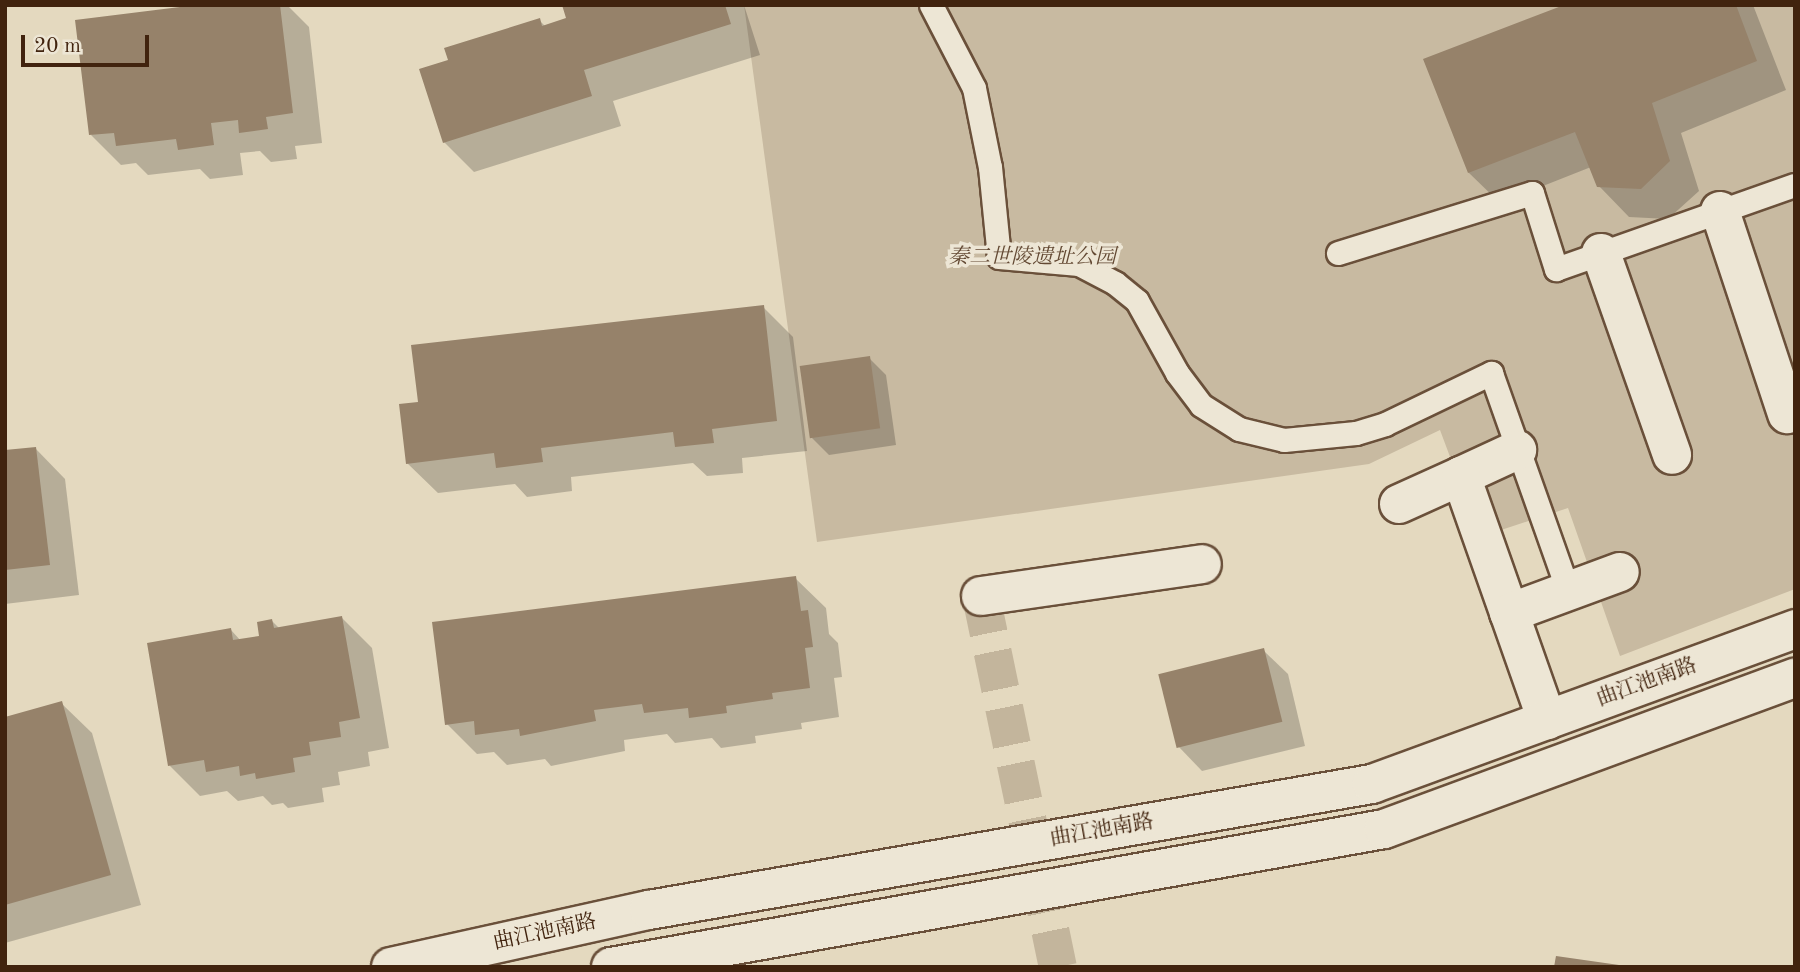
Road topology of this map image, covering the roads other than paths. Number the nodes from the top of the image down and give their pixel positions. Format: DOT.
graph roads {
  1 [pos="931,5"];
  2 [pos="1795,185"];
  3 [pos="1720,211"];
  4 [pos="1338,253"];
  5 [pos="1601,253"];
  6 [pos="1787,414"];
  7 [pos="1517,450"];
  8 [pos="1672,455"];
  9 [pos="1461,476"];
  10 [pos="1399,504"];
  11 [pos="1202,564"];
  12 [pos="1620,572"];
  13 [pos="1568,590"];
  14 [pos="981,596"];
  15 [pos="1509,612"];
  16 [pos="1795,629"];
  17 [pos="1795,678"];
  18 [pos="1547,720"];
  19 [pos="391,967"];
  20 [pos="611,967"];
  1 -- 7 [label="lane"];
  2 -- 3 [label="lane"];
  3 -- 5 [label="lane"];
  3 -- 6 [label="main road"];
  4 -- 5 [label="lane"];
  5 -- 8 [label="main road"];
  7 -- 9 [label="main road"];
  7 -- 13 [label="lane"];
  9 -- 10 [label="main road"];
  9 -- 15 [label="main road"];
  11 -- 14 [label="main road"];
  12 -- 13 [label="main road"];
  13 -- 15 [label="main road"];
  15 -- 18 [label="main road"];
  16 -- 18 [label="main road, 曲江池南路"];
  17 -- 20 [label="main road"];
  18 -- 19 [label="main road, 曲江池南路"];
}
